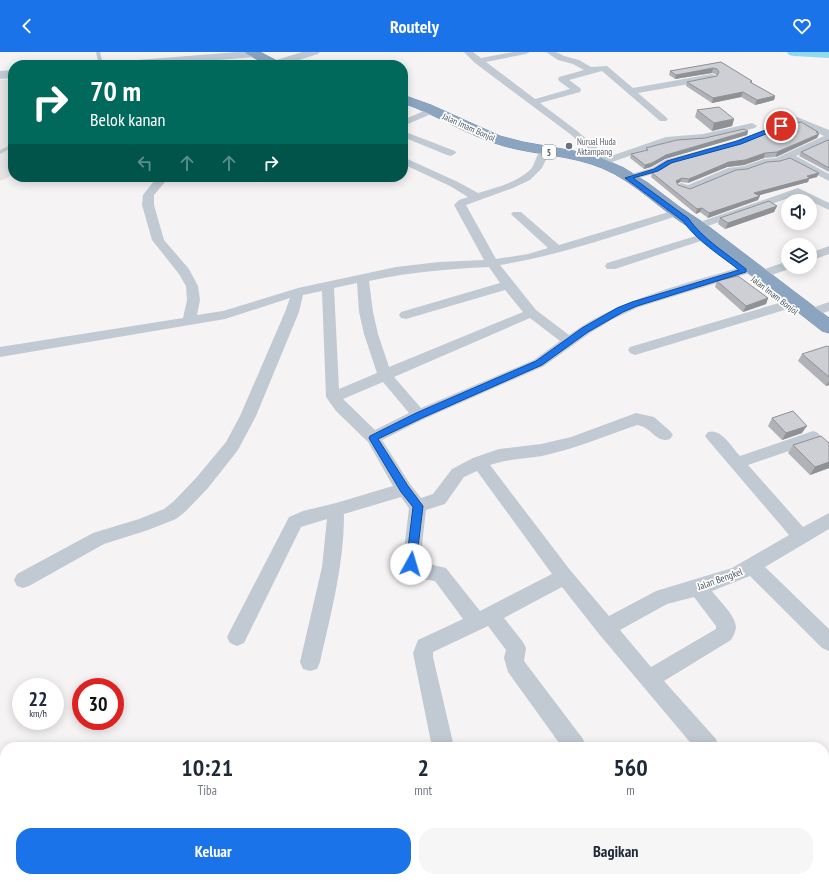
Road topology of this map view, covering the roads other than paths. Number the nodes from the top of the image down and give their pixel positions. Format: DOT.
graph roads {
  1 [pos="314,52"];
  2 [pos="468,52"];
  3 [pos="526,52"];
  4 [pos="550,52"];
  5 [pos="253,53"];
  6 [pos="171,60"];
  7 [pos="268,60"];
  8 [pos="289,60"];
  9 [pos="478,60"];
  10 [pos="590,70"];
  11 [pos="712,77"];
  12 [pos="631,91"];
  13 [pos="408,101"];
  14 [pos="533,102"];
  15 [pos="433,110"];
  16 [pos="663,119"];
  17 [pos="408,121"];
  18 [pos="752,126"];
  19 [pos="829,134"];
  20 [pos="408,136"];
  21 [pos="829,137"];
  22 [pos="545,151"];
  23 [pos="451,153"];
  24 [pos="790,157"];
  25 [pos="408,162"];
  26 [pos="607,163"];
  27 [pos="628,178"];
  28 [pos="829,178"];
  29 [pos="160,182"];
  30 [pos="681,186"];
  31 [pos="798,191"];
  32 [pos="476,198"];
  33 [pos="829,207"];
  34 [pos="517,214"];
  35 [pos="694,226"];
  36 [pos="557,250"];
  37 [pos="829,250"];
  38 [pos="817,254"];
  39 [pos="492,263"];
  40 [pos="611,266"];
  41 [pos="781,266"];
  42 [pos="752,271"];
  43 [pos="363,278"];
  44 [pos="508,285"];
  45 [pos="328,286"];
  46 [pos="298,292"];
  47 [pos="792,303"];
  48 [pos="829,306"];
  49 [pos="531,313"];
  50 [pos="811,313"];
  51 [pos="406,315"];
  52 [pos="189,321"];
  53 [pos="829,327"];
  54 [pos="829,337"];
  55 [pos="570,342"];
  56 [pos="635,350"];
  57 [pos="0,352"];
  58 [pos="384,375"];
  59 [pos="333,397"];
  60 [pos="419,415"];
  61 [pos="665,435"];
  62 [pos="712,436"];
  63 [pos="813,437"];
  64 [pos="373,438"];
  65 [pos="479,462"];
  66 [pos="736,463"];
  67 [pos="404,489"];
  68 [pos="418,506"];
  69 [pos="336,510"];
  70 [pos="829,520"];
  71 [pos="802,537"];
  72 [pos="753,566"];
  73 [pos="564,576"];
  74 [pos="23,580"];
  75 [pos="698,588"];
  76 [pos="484,618"];
  77 [pos="606,628"];
  78 [pos="236,637"];
  79 [pos="829,642"];
  80 [pos="310,662"];
  81 [pos="649,679"];
  82 [pos="442,742"];
  83 [pos="571,742"];
  84 [pos="704,742"];
  1 -- 8 [label="street"];
  2 -- 9 [label="street"];
  3 -- 9 [label="street"];
  4 -- 10 [label="street"];
  5 -- 6 [label="street"];
  5 -- 7 [label="highway"];
  9 -- 14 [label="street"];
  10 -- 12 [label="street"];
  10 -- 14 [label="street"];
  11 -- 12 [label="street"];
  12 -- 16 [label="street"];
  13 -- 15 [label="highway, Jalan Imam Bonjol / 5"];
  14 -- 26 [label="street"];
  15 -- 17 [label="street"];
  15 -- 22 [label="highway, Jalan Imam Bonjol / 5"];
  18 -- 26 [label="street"];
  19 -- 27 [label="street"];
  20 -- 23 [label="street"];
  21 -- 24 [label="street"];
  22 -- 26 [label="highway, Jalan Imam Bonjol / 5"];
  22 -- 32 [label="street"];
  24 -- 28 [label="street"];
  24 -- 30 [label="street"];
  25 -- 32 [label="street"];
  26 -- 27 [label="highway, Jalan Imam Bonjol / 5"];
  27 -- 35 [label="highway, Jalan Imam Bonjol / 5"];
  28 -- 31 [label="street"];
  29 -- 52 [label="street"];
  31 -- 33 [label="street"];
  31 -- 35 [label="street"];
  32 -- 39 [label="street"];
  34 -- 36 [label="street"];
  35 -- 36 [label="street"];
  35 -- 40 [label="street"];
  35 -- 42 [label="highway, Jalan Imam Bonjol / 5"];
  36 -- 39 [label="street"];
  37 -- 38 [label="street"];
  39 -- 43 [label="street"];
  39 -- 44 [label="street"];
  41 -- 42 [label="street"];
  42 -- 47 [label="highway, Jalan Imam Bonjol / 5"];
  42 -- 55 [label="street"];
  43 -- 45 [label="street"];
  43 -- 58 [label="street"];
  44 -- 49 [label="street"];
  44 -- 51 [label="street"];
  45 -- 46 [label="street"];
  45 -- 59 [label="street"];
  46 -- 52 [label="street"];
  46 -- 74 [label="street"];
  47 -- 50 [label="highway, Jalan Imam Bonjol / 5"];
  47 -- 54 [label="highway, Jalan Imam Bonjol / 5"];
  47 -- 56 [label="street"];
  48 -- 50 [label="street"];
  49 -- 55 [label="street"];
  49 -- 58 [label="street"];
  50 -- 53 [label="highway, Jalan Imam Bonjol / 5"];
  52 -- 57 [label="street"];
  55 -- 60 [label="street"];
  58 -- 59 [label="street"];
  58 -- 60 [label="street"];
  59 -- 64 [label="street"];
  60 -- 64 [label="street"];
  61 -- 65 [label="street"];
  62 -- 66 [label="street"];
  63 -- 66 [label="street"];
  64 -- 67 [label="street"];
  65 -- 68 [label="street"];
  65 -- 73 [label="street"];
  66 -- 71 [label="street"];
  67 -- 68 [label="street"];
  67 -- 69 [label="street"];
  68 -- 76 [label="street"];
  69 -- 78 [label="street"];
  69 -- 80 [label="street"];
  70 -- 71 [label="street, Jalan Bengkel"];
  71 -- 72 [label="street, Jalan Bengkel"];
  72 -- 75 [label="street, Jalan Bengkel"];
  72 -- 79 [label="street"];
  73 -- 76 [label="street"];
  73 -- 77 [label="street"];
  75 -- 77 [label="street, Jalan Bengkel"];
  75 -- 81 [label="street"];
  76 -- 82 [label="street"];
  76 -- 83 [label="street"];
  77 -- 81 [label="street"];
  81 -- 84 [label="street"];
}
